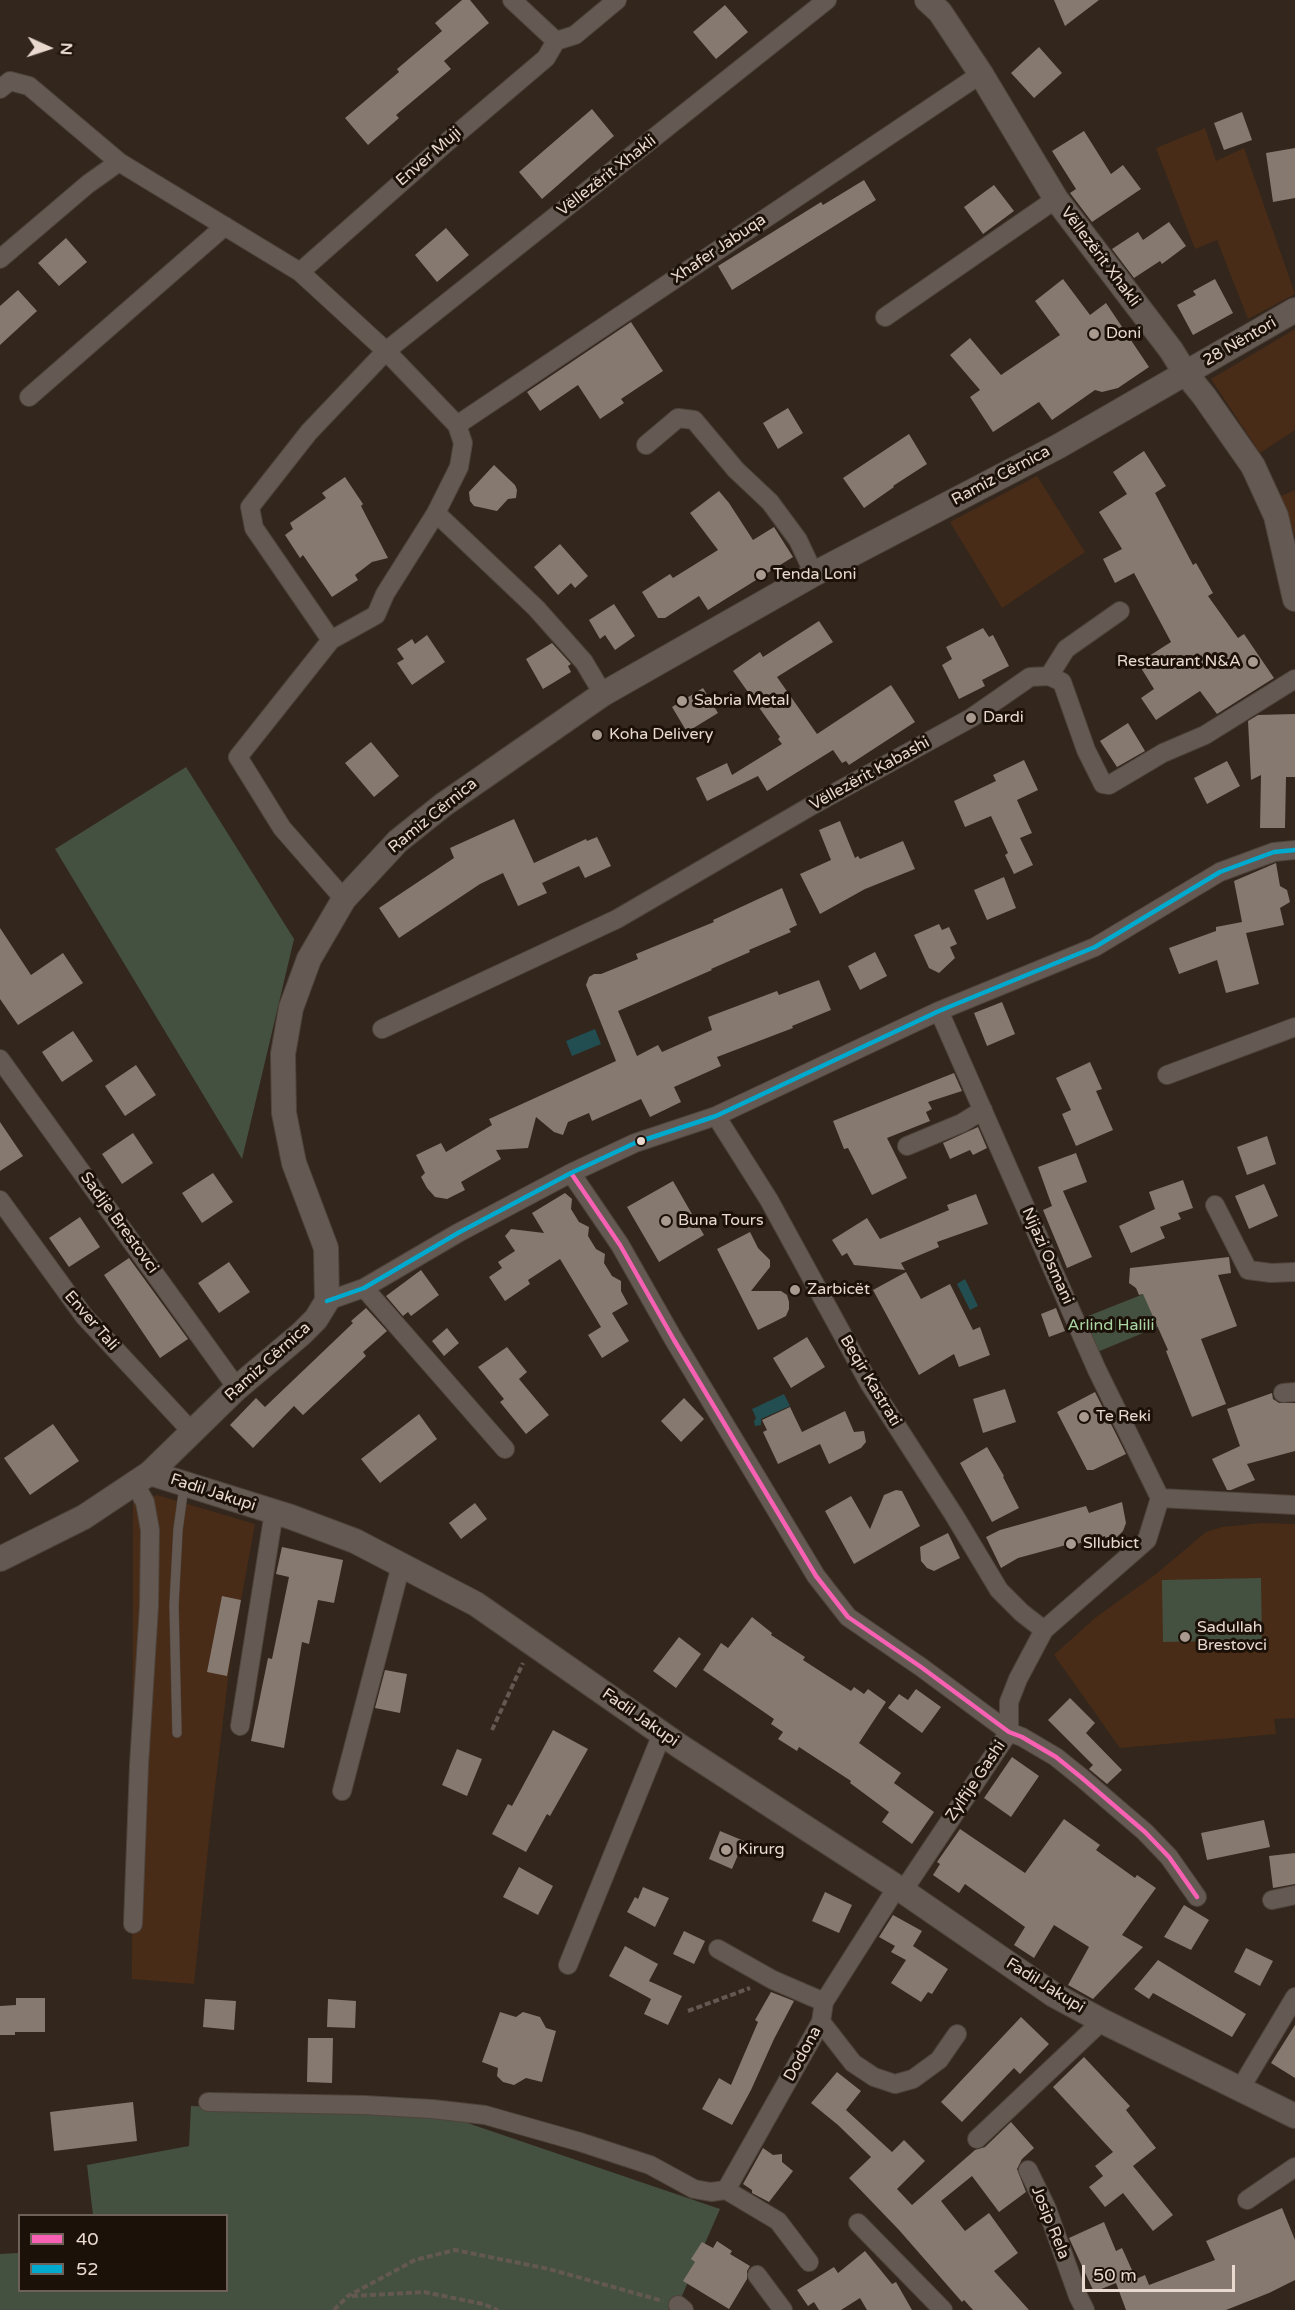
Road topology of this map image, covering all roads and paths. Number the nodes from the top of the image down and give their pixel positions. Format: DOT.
graph roads {
  1 [pos="512,0"];
  2 [pos="617,0"];
  3 [pos="827,0"];
  4 [pos="927,0"];
  5 [pos="556,41"];
  6 [pos="981,74"];
  7 [pos="0,89"];
  8 [pos="119,162"];
  9 [pos="1056,199"];
  10 [pos="225,226"];
  11 [pos="0,259"];
  12 [pos="300,272"];
  13 [pos="1295,310"];
  14 [pos="885,317"];
  15 [pos="386,351"];
  16 [pos="1186,375"];
  17 [pos="29,397"];
  18 [pos="457,425"];
  19 [pos="646,445"];
  20 [pos="436,513"];
  21 [pos="814,574"];
  22 [pos="1295,599"];
  23 [pos="1120,611"];
  24 [pos="331,640"];
  25 [pos="1049,676"];
  26 [pos="1295,679"];
  27 [pos="603,694"];
  28 [pos="1295,850"];
  29 [pos="344,899"];
  30 [pos="939,1011"];
  31 [pos="1295,1027"];
  32 [pos="382,1029"];
  33 [pos="0,1059"];
  34 [pos="1167,1075"];
  35 [pos="983,1110"];
  36 [pos="716,1116"];
  37 [pos="907,1146"];
  38 [pos="571,1173"];
  39 [pos="0,1200"];
  40 [pos="1215,1205"];
  41 [pos="1295,1272"];
  42 [pos="364,1288"];
  43 [pos="327,1301"];
  44 [pos="237,1388"];
  45 [pos="193,1433"];
  46 [pos="505,1449"];
  47 [pos="142,1478"];
  48 [pos="184,1484"];
  49 [pos="1160,1498"];
  50 [pos="1295,1505"];
  51 [pos="274,1512"];
  52 [pos="0,1559"];
  53 [pos="401,1565"];
  54 [pos="1044,1630"];
  55 [pos="532,1643"];
  56 [pos="240,1726"];
  57 [pos="492,1730"];
  58 [pos="1009,1732"];
  59 [pos="177,1733"];
  60 [pos="662,1734"];
  61 [pos="342,1791"];
  62 [pos="900,1889"];
  63 [pos="1295,1895"];
  64 [pos="1197,1897"];
  65 [pos="1272,1900"];
  66 [pos="133,1924"];
  67 [pos="718,1949"];
  68 [pos="568,1965"];
  69 [pos="773,1980"];
  70 [pos="1295,1997"];
  71 [pos="825,2002"];
  72 [pos="688,2011"];
  73 [pos="1102,2021"];
  74 [pos="821,2022"];
  75 [pos="957,2034"];
  76 [pos="1240,2089"];
  77 [pos="208,2102"];
  78 [pos="1295,2116"];
  79 [pos="977,2139"];
  80 [pos="1295,2167"];
  81 [pos="1028,2170"];
  82 [pos="726,2190"];
  83 [pos="1247,2200"];
  84 [pos="858,2223"];
  85 [pos="810,2262"];
  86 [pos="757,2275"];
  87 [pos="348,2296"];
  88 [pos="681,2307"];
  89 [pos="334,2310"];
  90 [pos="498,2310"];
  91 [pos="783,2310"];
  92 [pos="943,2310"];
  93 [pos="1085,2310"];
  1 -- 5 [label="street"];
  2 -- 5 [label="street, Enver Muji"];
  3 -- 15 [label="street, Vëllezërit Xhakli"];
  4 -- 6 [label="street, Vëllezërit Xhakli"];
  5 -- 12 [label="street, Enver Muji"];
  6 -- 9 [label="street, Vëllezërit Xhakli"];
  6 -- 18 [label="street, Xhafer Jabuqa"];
  7 -- 8 [label="street"];
  8 -- 10 [label="street"];
  8 -- 11 [label="street"];
  9 -- 14 [label="street, Vëllezërit Xhakli"];
  9 -- 16 [label="street, Vëllezërit Xhakli"];
  10 -- 12 [label="street"];
  10 -- 17 [label="street"];
  12 -- 15 [label="street"];
  13 -- 16 [label="street, 28 Nëntori"];
  15 -- 18 [label="street"];
  15 -- 24 [label="street, Vëllezërit Xhakli"];
  16 -- 21 [label="street, Ramiz Cërnica"];
  16 -- 22 [label="street, Vëllezërit Xhakli"];
  18 -- 20 [label="street"];
  19 -- 21 [label="street"];
  20 -- 24 [label="street"];
  20 -- 27 [label="street"];
  21 -- 27 [label="street, Ramiz Cërnica"];
  23 -- 25 [label="street"];
  24 -- 29 [label="street"];
  25 -- 26 [label="street"];
  25 -- 32 [label="street, Vëllezërit Kabashi"];
  27 -- 29 [label="street, Ramiz Cërnica"];
  28 -- 30 [label="street"];
  29 -- 43 [label="street, Ramiz Cërnica"];
  30 -- 35 [label="street, Nijazi Osmani"];
  30 -- 36 [label="street"];
  31 -- 34 [label="street"];
  33 -- 44 [label="street, Sadije Brestovci"];
  35 -- 37 [label="street"];
  35 -- 49 [label="street, Nijazi Osmani"];
  36 -- 38 [label="street"];
  36 -- 54 [label="street, Beqir Kastrati"];
  38 -- 42 [label="street"];
  38 -- 58 [label="street"];
  39 -- 45 [label="street, Enver Tali"];
  40 -- 41 [label="street"];
  42 -- 43 [label="street"];
  42 -- 46 [label="street"];
  43 -- 44 [label="street, Ramiz Cërnica"];
  44 -- 45 [label="street, Ramiz Cërnica"];
  45 -- 47 [label="street, Ramiz Cërnica"];
  47 -- 48 [label="street, Fadil Jakupi"];
  47 -- 52 [label="street, Ramiz Cërnica"];
  47 -- 66 [label="street"];
  48 -- 51 [label="street, Fadil Jakupi"];
  48 -- 59 [label="lane"];
  49 -- 50 [label="street"];
  49 -- 54 [label="street"];
  51 -- 53 [label="street, Fadil Jakupi"];
  51 -- 56 [label="street"];
  53 -- 55 [label="street, Fadil Jakupi"];
  53 -- 61 [label="street"];
  54 -- 58 [label="street"];
  55 -- 57 [label="path"];
  55 -- 60 [label="street, Fadil Jakupi"];
  58 -- 62 [label="street, Zylfije Gashi"];
  58 -- 64 [label="street, Zylfije Gashi"];
  60 -- 62 [label="street, Fadil Jakupi"];
  60 -- 68 [label="street"];
  62 -- 71 [label="street, Dodona"];
  62 -- 73 [label="street, Fadil Jakupi"];
  63 -- 65 [label="street"];
  67 -- 69 [label="street"];
  69 -- 71 [label="street"];
  69 -- 72 [label="path"];
  70 -- 76 [label="street"];
  71 -- 74 [label="street, Dodona"];
  73 -- 76 [label="street, Fadil Jakupi"];
  73 -- 79 [label="street, Fadil Jakupi"];
  74 -- 75 [label="street"];
  74 -- 82 [label="street, Dodona"];
  76 -- 78 [label="street, Fadil Jakupi"];
  77 -- 82 [label="street"];
  80 -- 83 [label="street"];
  81 -- 93 [label="street, Josip Rela"];
  82 -- 85 [label="street"];
  84 -- 92 [label="street"];
  86 -- 91 [label="street"];
  87 -- 88 [label="path"];
  87 -- 89 [label="path"];
  87 -- 90 [label="path"];
}
